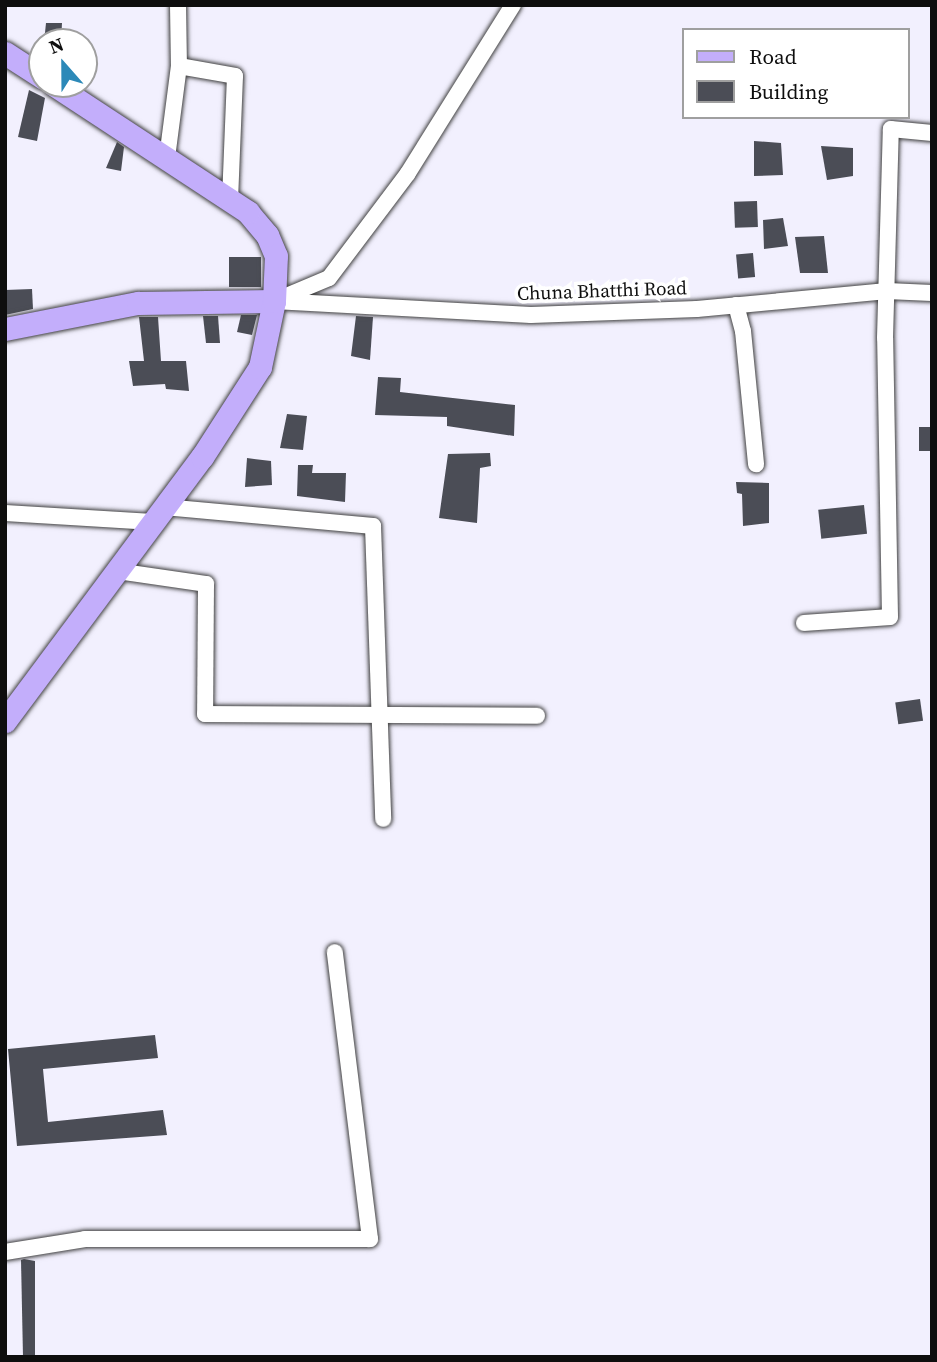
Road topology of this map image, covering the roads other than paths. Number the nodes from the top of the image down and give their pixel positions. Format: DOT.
graph roads {
  1 [pos="178,5"];
  2 [pos="513,5"];
  3 [pos="5,53"];
  4 [pos="179,66"];
  5 [pos="28,68"];
  6 [pos="74,98"];
  7 [pos="932,133"];
  8 [pos="167,158"];
  9 [pos="230,200"];
  10 [pos="887,291"];
  11 [pos="932,293"];
  12 [pos="274,301"];
  13 [pos="736,305"];
  14 [pos="5,329"];
  15 [pos="756,464"];
  16 [pos="5,513"];
  17 [pos="158,515"];
  18 [pos="117,571"];
  19 [pos="804,623"];
  20 [pos="379,716"];
  21 [pos="537,716"];
  22 [pos="5,721"];
  23 [pos="383,819"];
  24 [pos="335,952"];
  25 [pos="5,1252"];
  1 -- 4 [label="street"];
  2 -- 12 [label="street"];
  3 -- 5 [label="street"];
  4 -- 8 [label="street"];
  4 -- 9 [label="street"];
  6 -- 8 [label="street"];
  7 -- 10 [label="street"];
  8 -- 9 [label="street"];
  9 -- 12 [label="street"];
  10 -- 11 [label="street, Chuna Bhatthi Road"];
  10 -- 13 [label="street, Chuna Bhatthi Road"];
  10 -- 19 [label="street"];
  12 -- 13 [label="street, Chuna Bhatthi Road"];
  12 -- 14 [label="street"];
  12 -- 17 [label="street"];
  13 -- 15 [label="street"];
  16 -- 17 [label="street"];
  17 -- 18 [label="street"];
  17 -- 20 [label="street"];
  18 -- 20 [label="street"];
  18 -- 22 [label="street"];
  20 -- 21 [label="street"];
  20 -- 23 [label="street"];
  24 -- 25 [label="street"];
}
